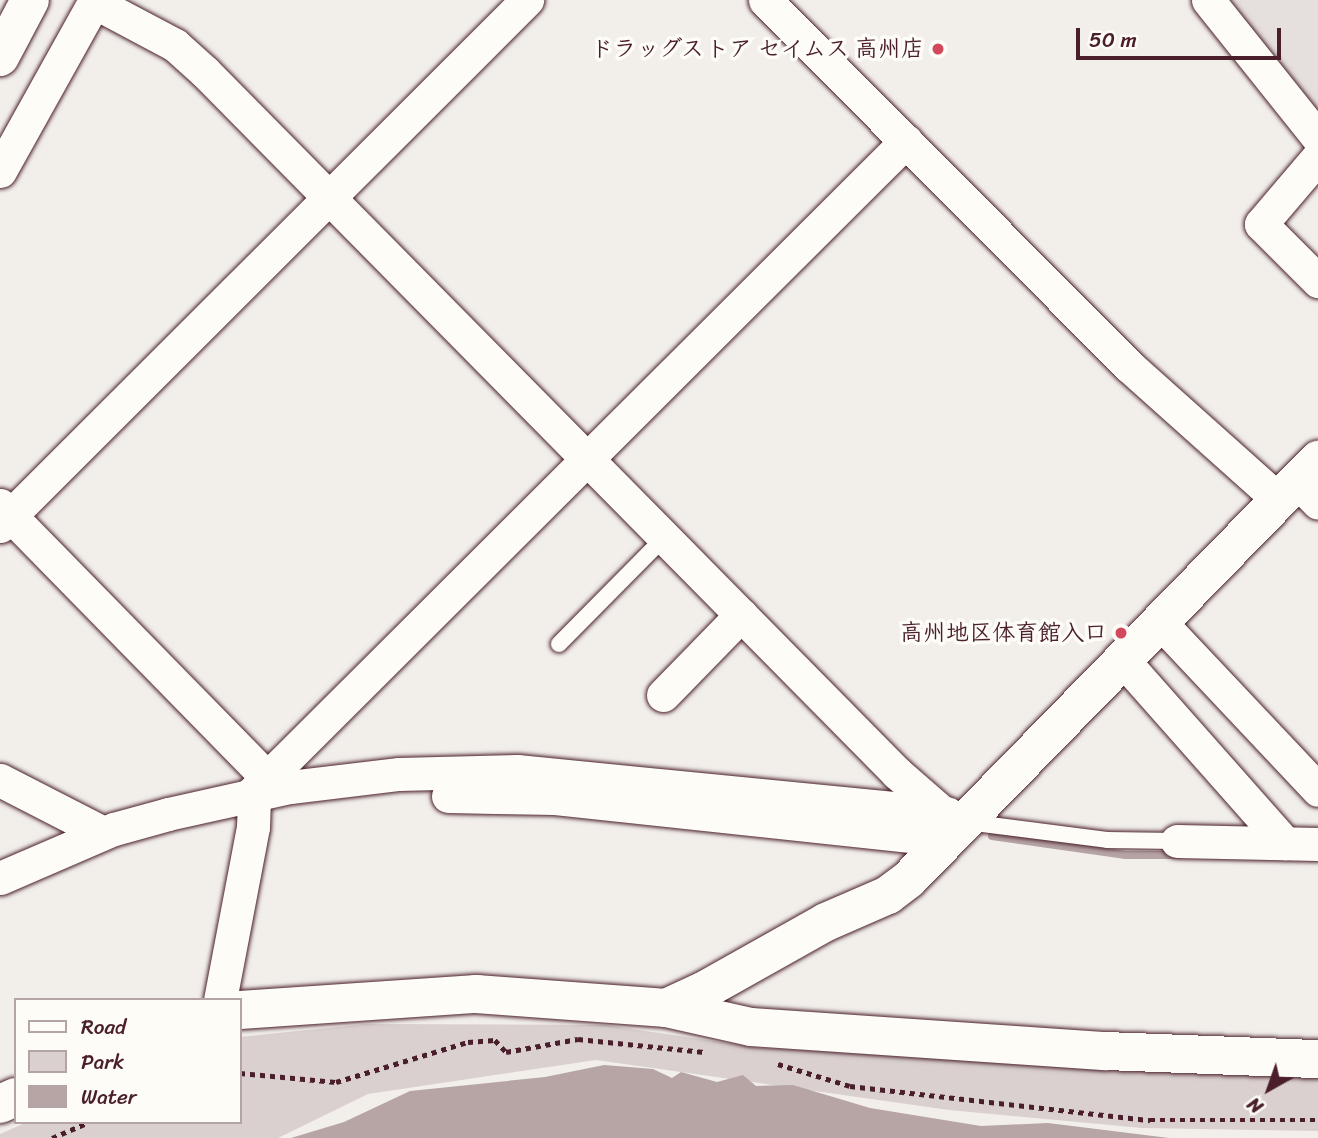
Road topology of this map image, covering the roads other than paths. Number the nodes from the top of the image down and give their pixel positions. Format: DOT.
graph roads {
  1 [pos="14,0"];
  2 [pos="30,0"];
  3 [pos="527,0"];
  4 [pos="765,0"];
  5 [pos="1208,0"];
  6 [pos="95,1"];
  7 [pos="0,27"];
  8 [pos="0,57"];
  9 [pos="1318,138"];
  10 [pos="906,141"];
  11 [pos="1318,157"];
  12 [pos="0,172"];
  13 [pos="329,197"];
  14 [pos="1318,281"];
  15 [pos="586,457"];
  16 [pos="1303,486"];
  17 [pos="4,515"];
  18 [pos="665,537"];
  19 [pos="741,615"];
  20 [pos="1159,621"];
  21 [pos="559,644"];
  22 [pos="1122,659"];
  23 [pos="663,695"];
  24 [pos="0,780"];
  25 [pos="257,788"];
  26 [pos="1318,790"];
  27 [pos="448,796"];
  28 [pos="955,822"];
  29 [pos="103,833"];
  30 [pos="1177,841"];
  31 [pos="1284,843"];
  32 [pos="1318,844"];
  33 [pos="0,878"];
  34 [pos="220,998"];
  35 [pos="666,1008"];
  36 [pos="242,1010"];
  37 [pos="1318,1059"];
  1 -- 7 [label="main road"];
  2 -- 8 [label="main road"];
  3 -- 13 [label="street"];
  4 -- 10 [label="street"];
  5 -- 9 [label="street"];
  6 -- 12 [label="street"];
  6 -- 13 [label="street"];
  10 -- 15 [label="street"];
  10 -- 16 [label="street"];
  11 -- 14 [label="street"];
  13 -- 15 [label="street"];
  13 -- 17 [label="street"];
  15 -- 18 [label="street"];
  15 -- 25 [label="street"];
  16 -- 20 [label="main road"];
  17 -- 25 [label="street"];
  18 -- 19 [label="street"];
  18 -- 21 [label="lane"];
  19 -- 23 [label="street"];
  19 -- 28 [label="street"];
  20 -- 22 [label="main road"];
  20 -- 26 [label="street"];
  22 -- 28 [label="main road"];
  22 -- 31 [label="street"];
  24 -- 29 [label="street"];
  25 -- 28 [label="street"];
  25 -- 29 [label="street"];
  25 -- 34 [label="street"];
  27 -- 28 [label="street"];
  28 -- 30 [label="lane"];
  28 -- 35 [label="main road"];
  29 -- 33 [label="street"];
  30 -- 31 [label="street"];
  31 -- 32 [label="street"];
  35 -- 36 [label="main road"];
  35 -- 37 [label="main road"];
}
